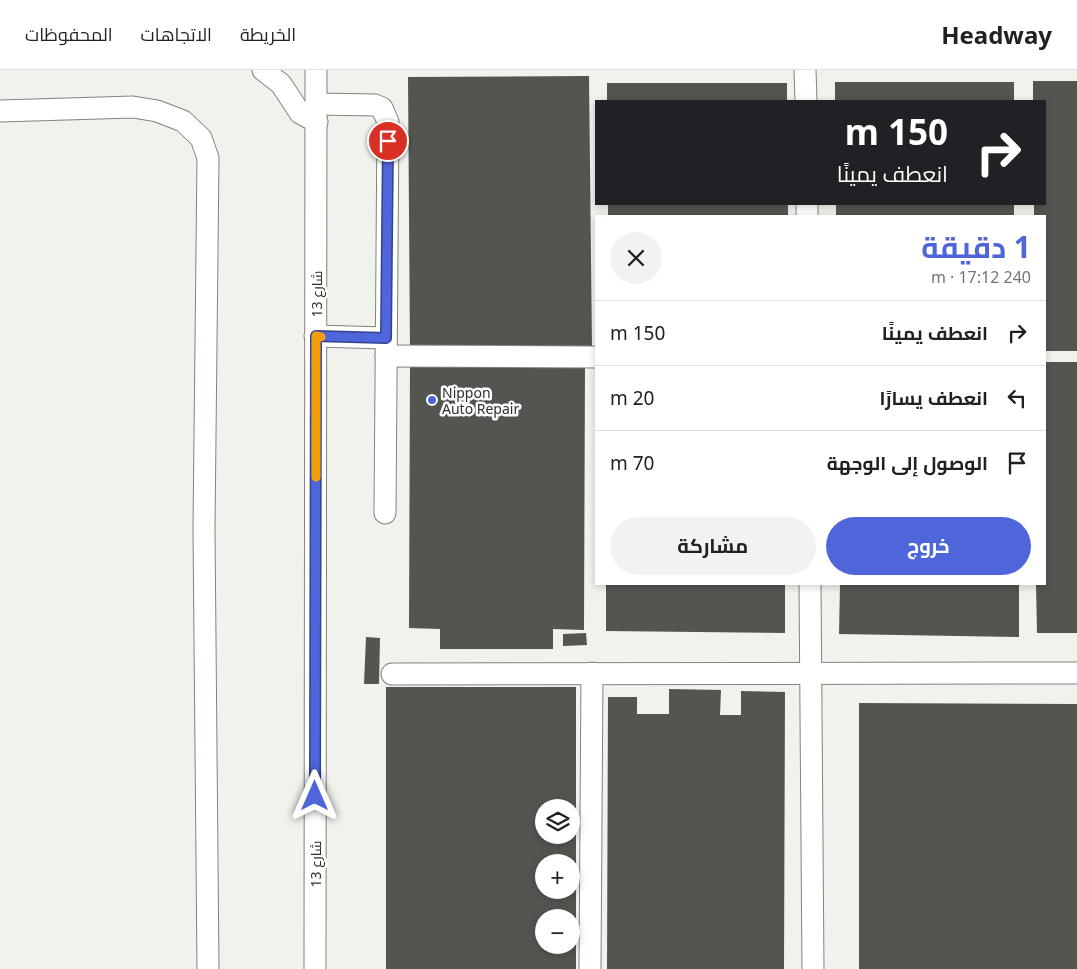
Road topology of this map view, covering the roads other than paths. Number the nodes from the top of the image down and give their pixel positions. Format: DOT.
graph roads {
  1 [pos="264,70"];
  2 [pos="316,70"];
  3 [pos="806,70"];
  4 [pos="806,100"];
  5 [pos="0,111"];
  6 [pos="317,113"];
  7 [pos="316,336"];
  8 [pos="386,347"];
  9 [pos="595,357"];
  10 [pos="385,513"];
  11 [pos="810,585"];
  12 [pos="592,673"];
  13 [pos="810,673"];
  14 [pos="1077,673"];
  15 [pos="392,674"];
  16 [pos="208,969"];
  17 [pos="315,969"];
  18 [pos="590,969"];
  19 [pos="813,969"];
  1 -- 6 [label="street"];
  2 -- 6 [label="street, شارع 13"];
  3 -- 4 [label="street"];
  5 -- 16 [label="street"];
  6 -- 7 [label="street, شارع 13"];
  6 -- 8 [label="street"];
  7 -- 8 [label="street"];
  7 -- 17 [label="street, شارع 13"];
  8 -- 9 [label="street"];
  8 -- 10 [label="street"];
  11 -- 13 [label="street"];
  12 -- 13 [label="street"];
  12 -- 15 [label="street"];
  12 -- 18 [label="street"];
  13 -- 14 [label="street"];
  13 -- 19 [label="street"];
}
